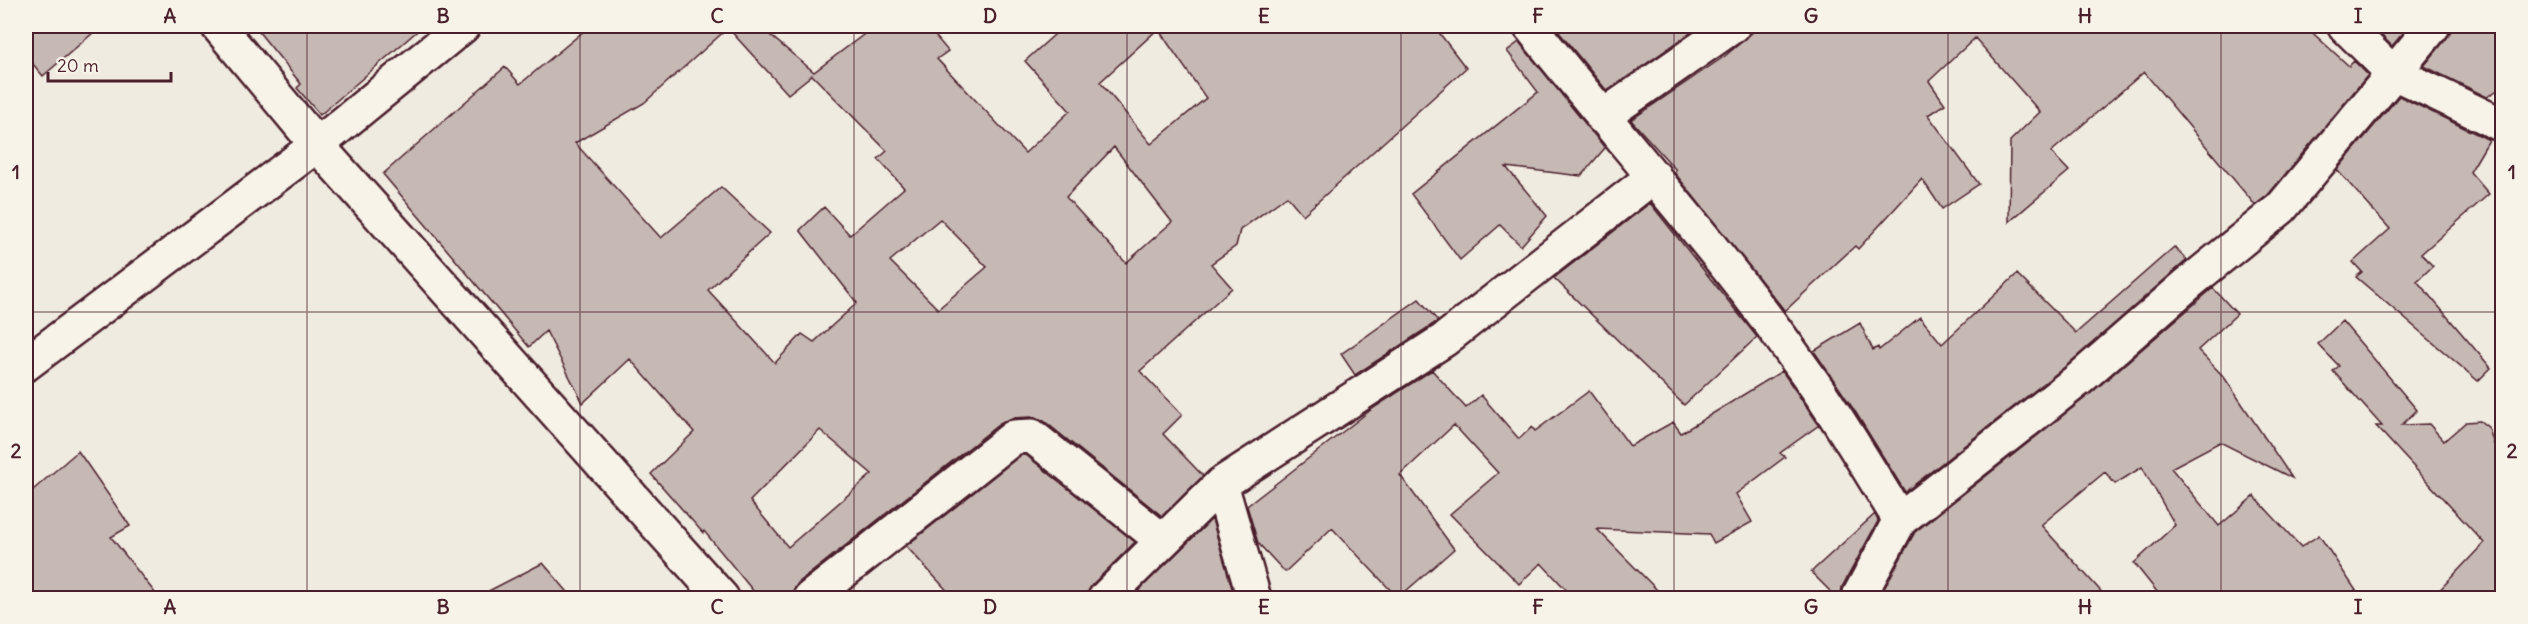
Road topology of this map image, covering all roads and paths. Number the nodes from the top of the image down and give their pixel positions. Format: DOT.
graph roads {
  1 [pos="218,26"];
  2 [pos="463,26"];
  3 [pos="1530,26"];
  4 [pos="1734,26"];
  5 [pos="2345,26"];
  6 [pos="2433,26"];
  7 [pos="2392,72"];
  8 [pos="1602,117"];
  9 [pos="2502,125"];
  10 [pos="316,145"];
  11 [pos="1654,176"];
  12 [pos="26,364"];
  13 [pos="1221,484"];
  14 [pos="1900,520"];
  15 [pos="1163,542"];
  16 [pos="722,598"];
  17 [pos="810,598"];
  18 [pos="1105,598"];
  19 [pos="1254,598"];
  20 [pos="1860,598"];
  1 -- 10 [label="street"];
  2 -- 10 [label="street"];
  3 -- 8 [label="street"];
  4 -- 8 [label="street"];
  5 -- 7 [label="street"];
  6 -- 7 [label="street"];
  7 -- 9 [label="street"];
  7 -- 14 [label="street"];
  8 -- 11 [label="street"];
  10 -- 12 [label="street"];
  10 -- 16 [label="street"];
  11 -- 13 [label="street"];
  11 -- 14 [label="street"];
  13 -- 15 [label="street"];
  13 -- 19 [label="street"];
  14 -- 20 [label="street"];
  15 -- 17 [label="street"];
  15 -- 18 [label="street"];
}
